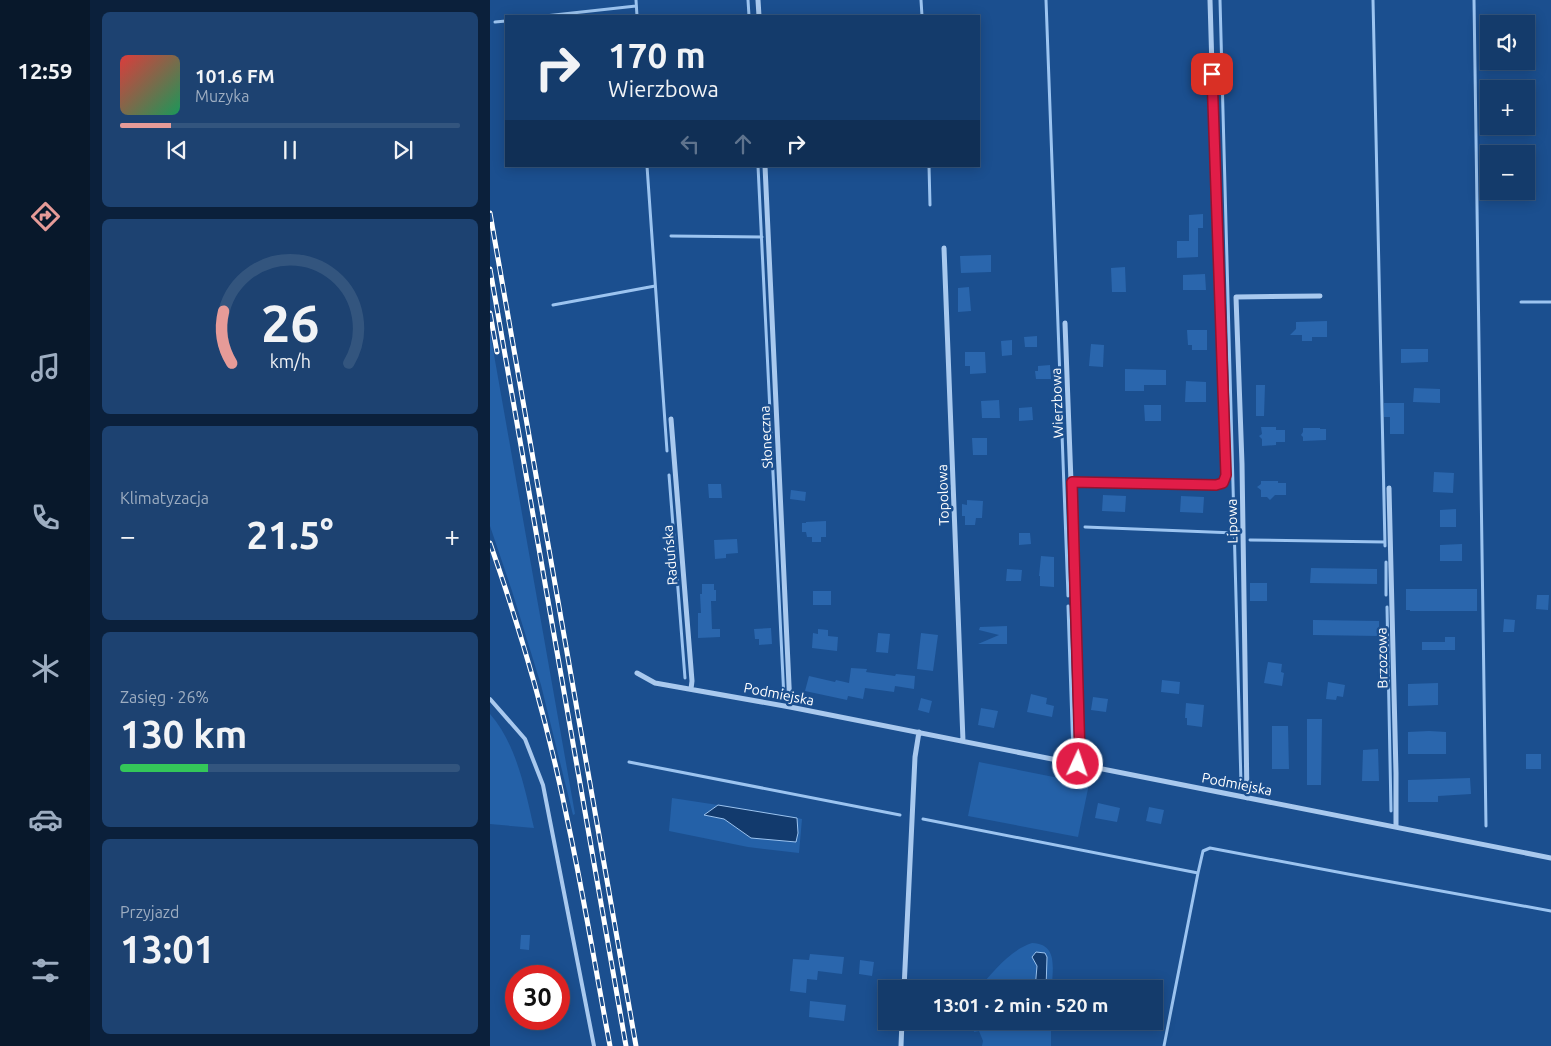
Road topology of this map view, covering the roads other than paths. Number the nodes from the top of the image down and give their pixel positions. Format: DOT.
graph roads {
  1 [pos="758,0"];
  2 [pos="1210,0"];
  3 [pos="759,15"];
  4 [pos="766,167"];
  5 [pos="944,248"];
  6 [pos="1320,296"];
  7 [pos="1065,323"];
  8 [pos="671,419"];
  9 [pos="1072,482"];
  10 [pos="1389,488"];
  11 [pos="637,673"];
  12 [pos="691,689"];
  13 [pos="490,699"];
  14 [pos="790,707"];
  15 [pos="919,732"];
  16 [pos="963,741"];
  17 [pos="1078,764"];
  18 [pos="1247,798"];
  19 [pos="1396,827"];
  20 [pos="1551,858"];
  21 [pos="904,980"];
  22 [pos="902,1030"];
  23 [pos="594,1046"];
  24 [pos="901,1046"];
  1 -- 3 [label="street"];
  2 -- 9 [label="street"];
  4 -- 14 [label="street, Słoneczna"];
  5 -- 16 [label="street, Topolowa"];
  6 -- 18 [label="street, Lipowa"];
  7 -- 9 [label="street, Wierzbowa"];
  8 -- 12 [label="street, Raduńska"];
  9 -- 17 [label="street, Wierzbowa"];
  10 -- 19 [label="street, Brzozowa"];
  11 -- 12 [label="street, Podmiejska"];
  12 -- 14 [label="street, Podmiejska"];
  13 -- 23 [label="lane"];
  14 -- 15 [label="street, Podmiejska"];
  15 -- 16 [label="street, Podmiejska"];
  15 -- 21 [label="street"];
  16 -- 17 [label="street, Podmiejska"];
  17 -- 18 [label="street, Podmiejska"];
  18 -- 19 [label="street, Podmiejska"];
  19 -- 20 [label="street, Podmiejska"];
  22 -- 24 [label="street"];
}
